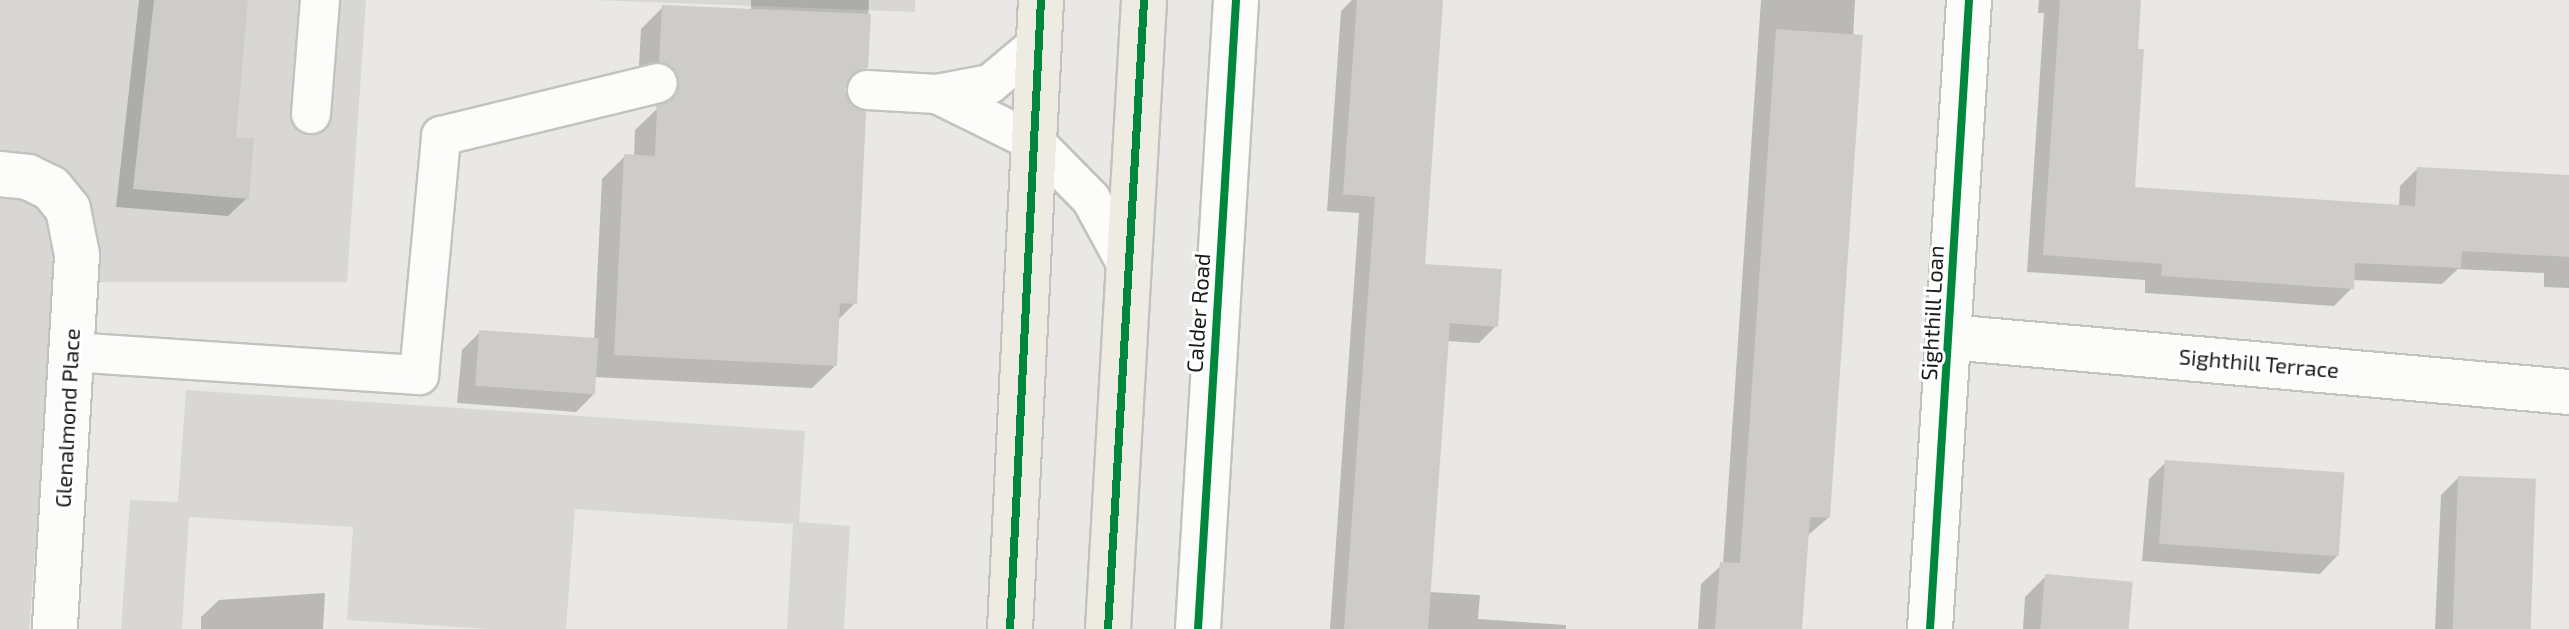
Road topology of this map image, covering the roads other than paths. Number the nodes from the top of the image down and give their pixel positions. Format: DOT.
graph roads {
  1 [pos="320,0"];
  2 [pos="1144,0"];
  3 [pos="1236,0"];
  4 [pos="1969,0"];
  5 [pos="1041,21"];
  6 [pos="658,83"];
  7 [pos="867,90"];
  8 [pos="937,94"];
  9 [pos="311,114"];
  10 [pos="1036,143"];
  11 [pos="0,174"];
  12 [pos="1129,269"];
  13 [pos="1949,337"];
  14 [pos="71,352"];
  15 [pos="2569,392"];
  16 [pos="55,629"];
  17 [pos="1010,629"];
  18 [pos="1108,629"];
  19 [pos="1198,629"];
  20 [pos="1930,629"];
  1 -- 9 [label="lane"];
  2 -- 12 [label="main road"];
  3 -- 19 [label="street, Calder Road"];
  4 -- 13 [label="street, Sighthill Loan"];
  5 -- 8 [label="lane"];
  5 -- 10 [label="main road"];
  6 -- 14 [label="lane"];
  7 -- 8 [label="lane"];
  8 -- 10 [label="lane"];
  10 -- 12 [label="lane"];
  10 -- 17 [label="main road"];
  11 -- 14 [label="street, Glenalmond Place"];
  12 -- 18 [label="main road"];
  13 -- 15 [label="street, Sighthill Terrace"];
  13 -- 20 [label="street, Sighthill Loan"];
  14 -- 16 [label="street, Glenalmond Place"];
}
